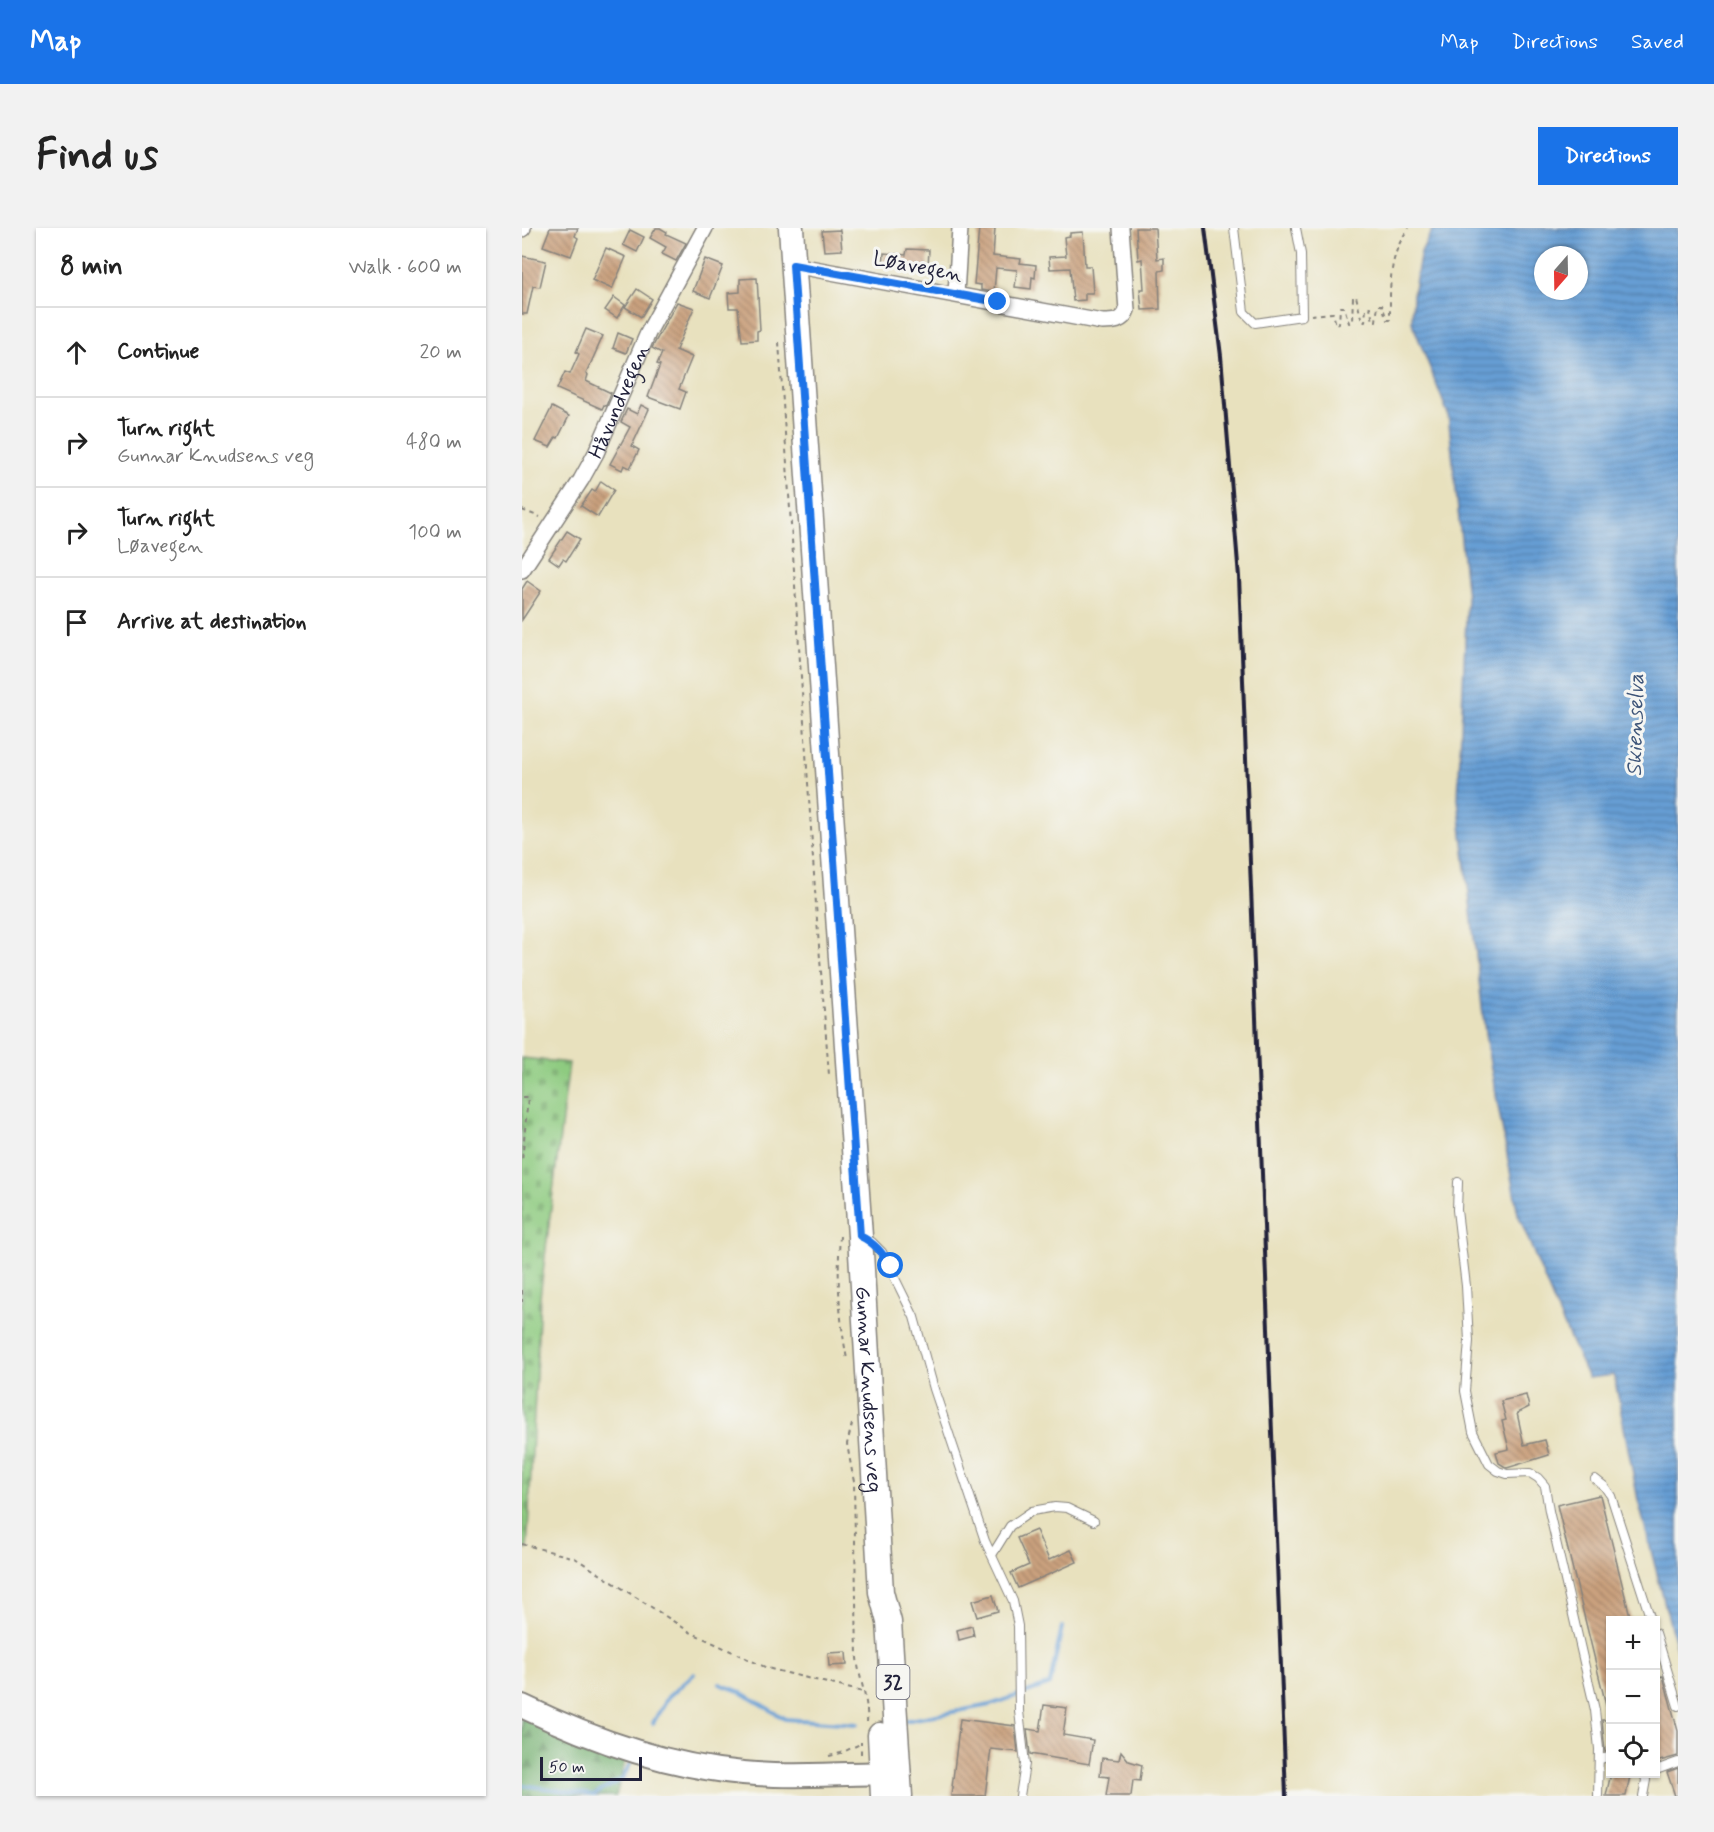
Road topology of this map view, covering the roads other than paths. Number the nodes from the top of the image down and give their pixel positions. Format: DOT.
graph roads {
  1 [pos="705,228"];
  2 [pos="791,228"];
  3 [pos="960,228"];
  4 [pos="1120,228"];
  5 [pos="1234,228"];
  6 [pos="1296,228"];
  7 [pos="794,277"];
  8 [pos="956,294"];
  9 [pos="522,570"];
  10 [pos="1458,1182"];
  11 [pos="850,1232"];
  12 [pos="1596,1479"];
  13 [pos="1094,1521"];
  14 [pos="992,1555"];
  15 [pos="1650,1616"];
  16 [pos="1660,1646"];
  17 [pos="522,1706"];
  18 [pos="1678,1706"];
  19 [pos="1606,1758"];
  20 [pos="1599,1759"];
  21 [pos="1678,1762"];
  22 [pos="1660,1769"];
  23 [pos="1645,1778"];
  24 [pos="885,1782"];
  25 [pos="1020,1796"];
  26 [pos="1598,1796"];
  27 [pos="1643,1796"];
  1 -- 9 [label="street, Håvundvegen"];
  2 -- 7 [label="main road, 32"];
  3 -- 8 [label="street"];
  4 -- 8 [label="street, Løavegen"];
  5 -- 6 [label="lane"];
  7 -- 8 [label="street, Løavegen"];
  7 -- 11 [label="main road, Gunnar Knudsens veg / 32"];
  10 -- 20 [label="lane"];
  11 -- 14 [label="lane"];
  11 -- 24 [label="main road, Gunnar Knudsens veg / 32"];
  12 -- 15 [label="lane"];
  13 -- 14 [label="lane"];
  14 -- 25 [label="lane"];
  16 -- 18 [label="lane"];
  17 -- 24 [label="main road"];
  19 -- 20 [label="lane"];
  20 -- 26 [label="lane"];
  21 -- 22 [label="lane"];
  23 -- 27 [label="lane"];
}
